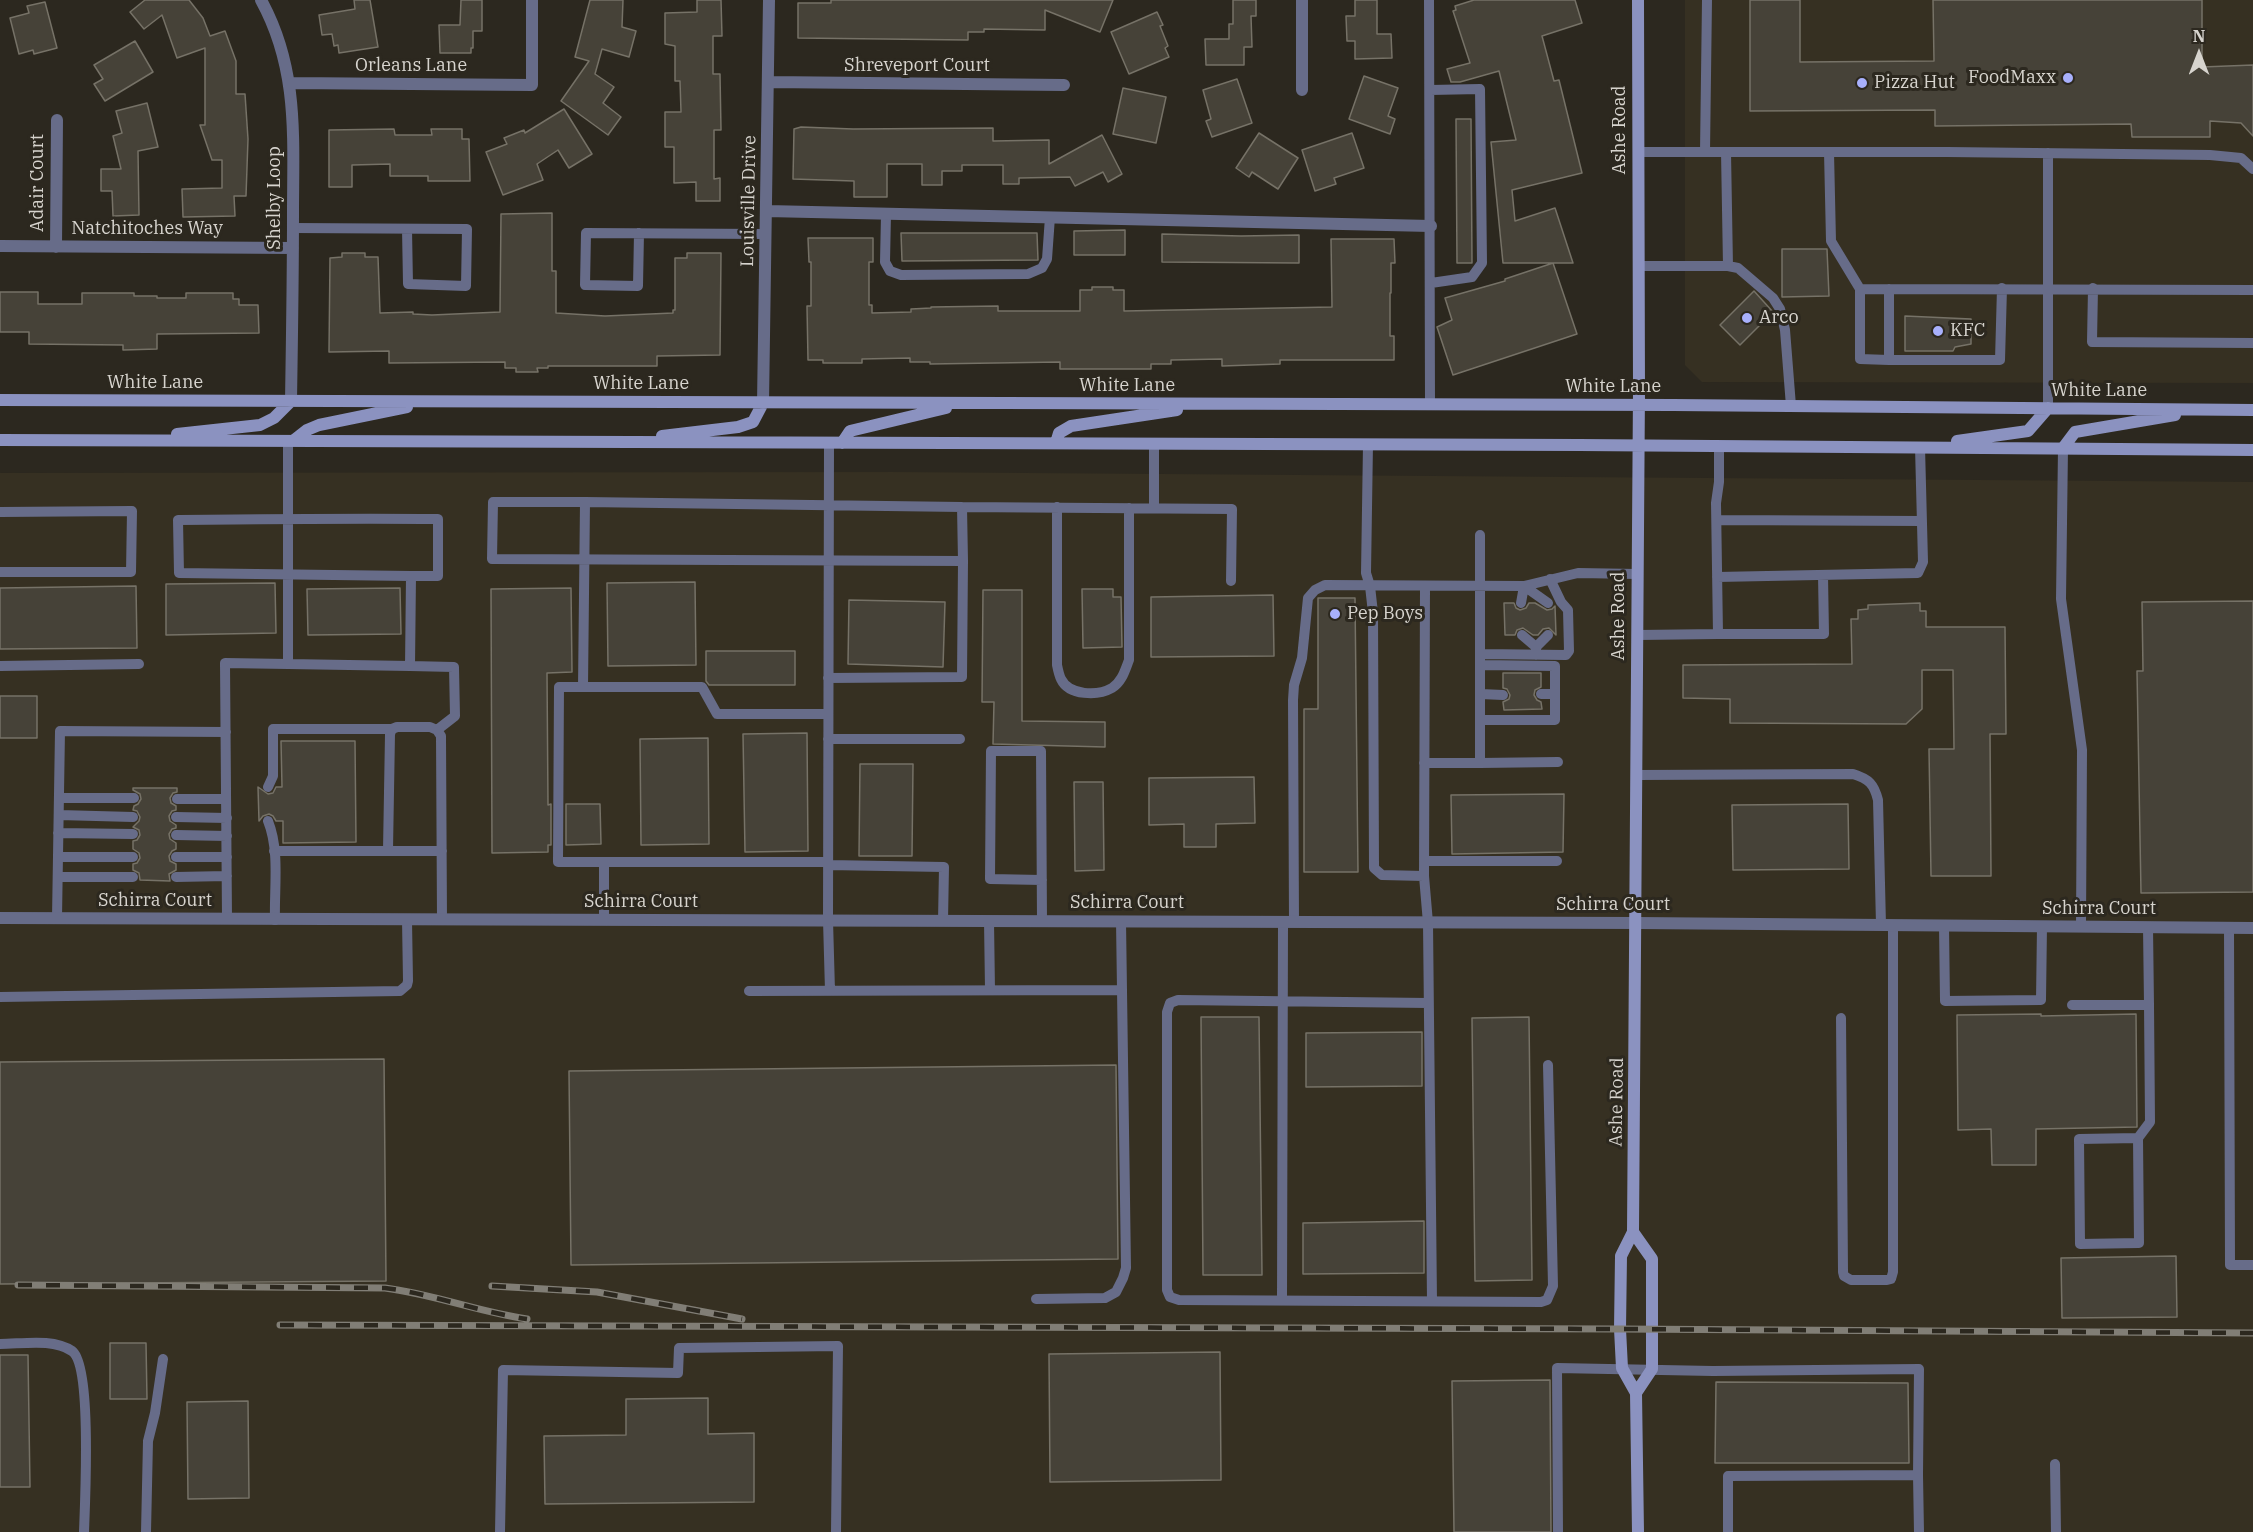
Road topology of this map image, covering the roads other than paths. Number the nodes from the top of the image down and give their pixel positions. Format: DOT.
graph roads {
  1 [pos="261,0"];
  2 [pos="532,0"];
  3 [pos="769,0"];
  4 [pos="1302,0"];
  5 [pos="1430,0"];
  6 [pos="1638,0"];
  7 [pos="1707,0"];
  8 [pos="769,82"];
  9 [pos="291,83"];
  10 [pos="1064,85"];
  11 [pos="1302,90"];
  12 [pos="1430,90"];
  13 [pos="57,120"];
  14 [pos="1638,152"];
  15 [pos="1705,152"];
  16 [pos="1726,152"];
  17 [pos="1829,152"];
  18 [pos="2048,153"];
  19 [pos="2253,169"];
  20 [pos="767,211"];
  21 [pos="886,214"];
  22 [pos="1050,217"];
  23 [pos="1431,226"];
  24 [pos="293,228"];
  25 [pos="407,229"];
  26 [pos="639,233"];
  27 [pos="766,234"];
  28 [pos="0,246"];
  29 [pos="56,247"];
  30 [pos="293,248"];
  31 [pos="1639,266"];
  32 [pos="1728,266"];
  33 [pos="1431,283"];
  34 [pos="2002,288"];
  35 [pos="2048,288"];
  36 [pos="2093,288"];
  37 [pos="1860,289"];
  38 [pos="1889,289"];
  39 [pos="2253,290"];
  40 [pos="2253,343"];
  41 [pos="1889,360"];
  42 [pos="3,401"];
  43 [pos="291,401"];
  44 [pos="434,402"];
  45 [pos="763,403"];
  46 [pos="967,403"];
  47 [pos="1214,404"];
  48 [pos="1430,405"];
  49 [pos="1639,405"];
  50 [pos="1791,406"];
  51 [pos="2048,408"];
  52 [pos="2206,409"];
  53 [pos="2253,410"];
  54 [pos="0,440"];
  55 [pos="126,441"];
  56 [pos="290,441"];
  57 [pos="604,442"];
  58 [pos="829,443"];
  59 [pos="842,443"];
  60 [pos="1056,443"];
  61 [pos="1154,444"];
  62 [pos="1368,444"];
  63 [pos="1637,445"];
  64 [pos="1719,446"];
  65 [pos="1920,447"];
  66 [pos="2062,448"];
  67 [pos="2251,449"];
  68 [pos="585,502"];
  69 [pos="828,505"];
  70 [pos="962,507"];
  71 [pos="1057,507"];
  72 [pos="1129,508"];
  73 [pos="1154,508"];
  74 [pos="0,512"];
  75 [pos="288,519"];
  76 [pos="1717,519"];
  77 [pos="1922,521"];
  78 [pos="1480,535"];
  79 [pos="584,559"];
  80 [pos="828,560"];
  81 [pos="963,561"];
  82 [pos="0,572"];
  83 [pos="1637,574"];
  84 [pos="288,575"];
  85 [pos="1823,575"];
  86 [pos="411,576"];
  87 [pos="1717,577"];
  88 [pos="1550,579"];
  89 [pos="1231,581"];
  90 [pos="1370,586"];
  91 [pos="1425,586"];
  92 [pos="1481,586"];
  93 [pos="1524,586"];
  94 [pos="1521,603"];
  95 [pos="1542,603"];
  96 [pos="1718,634"];
  97 [pos="1522,635"];
  98 [pos="1542,635"];
  99 [pos="1638,635"];
  100 [pos="1536,651"];
  101 [pos="1481,660"];
  102 [pos="139,664"];
  103 [pos="288,664"];
  104 [pos="0,666"];
  105 [pos="410,666"];
  106 [pos="828,678"];
  107 [pos="583,687"];
  108 [pos="1481,694"];
  109 [pos="1541,694"];
  110 [pos="1555,694"];
  111 [pos="1503,695"];
  112 [pos="828,714"];
  113 [pos="1481,720"];
  114 [pos="392,729"];
  115 [pos="437,730"];
  116 [pos="226,732"];
  117 [pos="828,739"];
  118 [pos="960,740"];
  119 [pos="1558,762"];
  120 [pos="1424,763"];
  121 [pos="1480,763"];
  122 [pos="1637,775"];
  123 [pos="273,787"];
  124 [pos="59,798"];
  125 [pos="134,798"];
  126 [pos="177,799"];
  127 [pos="226,799"];
  128 [pos="58,815"];
  129 [pos="133,817"];
  130 [pos="176,818"];
  131 [pos="227,818"];
  132 [pos="273,821"];
  133 [pos="58,833"];
  134 [pos="133,834"];
  135 [pos="176,835"];
  136 [pos="227,836"];
  137 [pos="388,850"];
  138 [pos="274,851"];
  139 [pos="442,851"];
  140 [pos="58,857"];
  141 [pos="133,857"];
  142 [pos="176,857"];
  143 [pos="227,857"];
  144 [pos="1424,861"];
  145 [pos="1557,861"];
  146 [pos="604,862"];
  147 [pos="828,863"];
  148 [pos="227,876"];
  149 [pos="1424,876"];
  150 [pos="58,877"];
  151 [pos="133,877"];
  152 [pos="176,877"];
  153 [pos="1042,880"];
  154 [pos="0,918"];
  155 [pos="57,918"];
  156 [pos="227,919"];
  157 [pos="275,920"];
  158 [pos="407,920"];
  159 [pos="442,920"];
  160 [pos="604,920"];
  161 [pos="828,921"];
  162 [pos="943,921"];
  163 [pos="989,921"];
  164 [pos="1042,921"];
  165 [pos="1121,921"];
  166 [pos="1289,922"];
  167 [pos="1428,923"];
  168 [pos="1637,923"];
  169 [pos="1887,925"];
  170 [pos="1944,925"];
  171 [pos="2042,926"];
  172 [pos="2081,926"];
  173 [pos="2148,927"];
  174 [pos="2229,928"];
  175 [pos="2253,928"];
  176 [pos="830,990"];
  177 [pos="990,990"];
  178 [pos="1122,990"];
  179 [pos="749,991"];
  180 [pos="0,997"];
  181 [pos="1283,1001"];
  182 [pos="1428,1003"];
  183 [pos="2072,1005"];
  184 [pos="2149,1005"];
  185 [pos="1841,1018"];
  186 [pos="1548,1065"];
  187 [pos="2138,1138"];
  188 [pos="1633,1232"];
  189 [pos="2253,1265"];
  190 [pos="1036,1299"];
  191 [pos="1282,1300"];
  192 [pos="1432,1301"];
  193 [pos="0,1344"];
  194 [pos="164,1359"];
  195 [pos="1622,1368"];
  196 [pos="1653,1369"];
  197 [pos="1636,1393"];
  198 [pos="2055,1464"];
  199 [pos="1918,1475"];
  200 [pos="84,1532"];
  201 [pos="146,1532"];
  202 [pos="501,1532"];
  203 [pos="836,1532"];
  204 [pos="1558,1532"];
  205 [pos="1638,1532"];
  206 [pos="1728,1532"];
  207 [pos="1919,1532"];
  208 [pos="2056,1532"];
  1 -- 9 [label="street, Shelby Loop"];
  2 -- 9 [label="street, Orleans Lane"];
  3 -- 8 [label="street, Louisville Drive"];
  4 -- 11 [label="street"];
  5 -- 12 [label="lane"];
  6 -- 14 [label="main road, Ashe Road"];
  7 -- 15 [label="lane"];
  8 -- 10 [label="street, Shreveport Court"];
  8 -- 20 [label="street, Louisville Drive"];
  9 -- 24 [label="street, Shelby Loop"];
  12 -- 23 [label="lane"];
  12 -- 33 [label="lane"];
  13 -- 29 [label="street, Adair Court"];
  14 -- 15 [label="lane"];
  14 -- 31 [label="main road, Ashe Road"];
  15 -- 16 [label="lane"];
  16 -- 17 [label="lane"];
  16 -- 32 [label="lane"];
  17 -- 18 [label="lane"];
  17 -- 37 [label="lane"];
  18 -- 19 [label="lane"];
  18 -- 35 [label="lane"];
  20 -- 21 [label="street"];
  20 -- 27 [label="street, Louisville Drive"];
  21 -- 22 [label="street"];
  21 -- 22 [label="lane"];
  22 -- 23 [label="street"];
  23 -- 33 [label="lane"];
  24 -- 25 [label="lane"];
  24 -- 30 [label="street, Shelby Loop"];
  25 -- 25 [label="lane"];
  26 -- 26 [label="lane"];
  26 -- 27 [label="lane"];
  27 -- 45 [label="street, Louisville Drive"];
  28 -- 29 [label="street, Natchitoches Way"];
  29 -- 30 [label="street, Natchitoches Way"];
  30 -- 43 [label="street, Shelby Loop"];
  31 -- 32 [label="lane"];
  31 -- 49 [label="main road, Ashe Road"];
  32 -- 50 [label="lane"];
  33 -- 48 [label="lane"];
  34 -- 35 [label="lane"];
  34 -- 38 [label="lane"];
  34 -- 41 [label="lane"];
  35 -- 36 [label="lane"];
  35 -- 51 [label="lane"];
  36 -- 39 [label="lane"];
  36 -- 40 [label="lane"];
  37 -- 38 [label="lane"];
  37 -- 41 [label="lane"];
  38 -- 41 [label="lane"];
  42 -- 43 [label="main road, White Lane"];
  43 -- 44 [label="main road, White Lane"];
  43 -- 55 [label="main road"];
  44 -- 45 [label="main road, White Lane"];
  44 -- 56 [label="main road"];
  45 -- 46 [label="main road, White Lane"];
  45 -- 57 [label="main road"];
  46 -- 47 [label="main road, White Lane"];
  46 -- 59 [label="main road"];
  47 -- 48 [label="main road, White Lane"];
  47 -- 60 [label="main road"];
  48 -- 49 [label="main road, White Lane"];
  49 -- 50 [label="main road, White Lane"];
  49 -- 63 [label="main road, Ashe Road"];
  50 -- 51 [label="main road, White Lane"];
  51 -- 52 [label="main road, White Lane"];
  51 -- 65 [label="main road"];
  52 -- 53 [label="main road, White Lane"];
  52 -- 66 [label="main road"];
  54 -- 55 [label="main road"];
  55 -- 56 [label="main road"];
  56 -- 57 [label="main road"];
  56 -- 75 [label="lane"];
  57 -- 58 [label="main road"];
  58 -- 59 [label="main road"];
  58 -- 69 [label="lane"];
  59 -- 60 [label="main road"];
  60 -- 61 [label="main road"];
  61 -- 62 [label="main road"];
  61 -- 73 [label="lane"];
  62 -- 63 [label="main road"];
  62 -- 90 [label="lane"];
  63 -- 64 [label="main road"];
  63 -- 83 [label="main road, Ashe Road"];
  64 -- 65 [label="main road"];
  64 -- 76 [label="lane"];
  65 -- 66 [label="main road"];
  65 -- 77 [label="lane"];
  66 -- 67 [label="main road"];
  66 -- 172 [label="lane"];
  68 -- 69 [label="lane"];
  68 -- 79 [label="lane"];
  68 -- 79 [label="lane"];
  69 -- 70 [label="lane"];
  69 -- 80 [label="lane"];
  70 -- 71 [label="lane"];
  70 -- 81 [label="lane"];
  71 -- 72 [label="lane"];
  71 -- 72 [label="lane"];
  72 -- 73 [label="lane"];
  73 -- 89 [label="lane"];
  74 -- 82 [label="lane"];
  75 -- 84 [label="lane"];
  75 -- 84 [label="lane"];
  75 -- 86 [label="lane"];
  76 -- 77 [label="lane"];
  76 -- 87 [label="lane"];
  77 -- 85 [label="lane"];
  78 -- 92 [label="lane"];
  79 -- 80 [label="lane"];
  79 -- 107 [label="lane"];
  80 -- 81 [label="lane"];
  80 -- 106 [label="lane"];
  81 -- 106 [label="lane"];
  83 -- 88 [label="lane"];
  83 -- 99 [label="main road, Ashe Road"];
  84 -- 86 [label="lane"];
  84 -- 103 [label="lane"];
  85 -- 87 [label="lane"];
  85 -- 96 [label="lane"];
  86 -- 105 [label="lane"];
  87 -- 96 [label="lane"];
  88 -- 93 [label="lane"];
  88 -- 100 [label="lane"];
  90 -- 91 [label="lane"];
  90 -- 149 [label="lane"];
  90 -- 166 [label="lane"];
  91 -- 92 [label="lane"];
  91 -- 120 [label="lane"];
  92 -- 93 [label="lane"];
  92 -- 101 [label="lane"];
  93 -- 94 [label="lane"];
  93 -- 95 [label="lane"];
  96 -- 99 [label="lane"];
  97 -- 100 [label="lane"];
  98 -- 100 [label="lane"];
  99 -- 122 [label="main road, Ashe Road"];
  100 -- 101 [label="lane"];
  101 -- 108 [label="lane"];
  101 -- 110 [label="lane"];
  102 -- 104 [label="lane"];
  103 -- 105 [label="lane"];
  103 -- 116 [label="lane"];
  105 -- 115 [label="lane"];
  106 -- 112 [label="lane"];
  107 -- 112 [label="lane"];
  107 -- 146 [label="lane"];
  108 -- 111 [label="lane"];
  108 -- 113 [label="lane"];
  109 -- 110 [label="lane"];
  110 -- 113 [label="lane"];
  112 -- 117 [label="lane"];
  113 -- 121 [label="lane"];
  114 -- 115 [label="lane"];
  114 -- 123 [label="lane"];
  114 -- 137 [label="lane"];
  115 -- 139 [label="lane"];
  116 -- 124 [label="lane"];
  116 -- 127 [label="lane"];
  117 -- 118 [label="lane"];
  117 -- 147 [label="lane"];
  119 -- 121 [label="lane"];
  120 -- 121 [label="lane"];
  120 -- 144 [label="lane"];
  122 -- 168 [label="main road, Ashe Road"];
  122 -- 169 [label="lane"];
  124 -- 125 [label="lane"];
  124 -- 128 [label="lane"];
  126 -- 127 [label="lane"];
  127 -- 131 [label="lane"];
  128 -- 129 [label="lane"];
  128 -- 133 [label="lane"];
  130 -- 131 [label="lane"];
  131 -- 136 [label="lane"];
  132 -- 138 [label="lane"];
  133 -- 134 [label="lane"];
  133 -- 140 [label="lane"];
  135 -- 136 [label="lane"];
  136 -- 143 [label="lane"];
  137 -- 138 [label="lane"];
  137 -- 139 [label="lane"];
  138 -- 157 [label="lane"];
  139 -- 159 [label="lane"];
  140 -- 141 [label="lane"];
  140 -- 150 [label="lane"];
  142 -- 143 [label="lane"];
  143 -- 148 [label="lane"];
  144 -- 145 [label="lane"];
  144 -- 149 [label="lane"];
  146 -- 147 [label="lane"];
  146 -- 160 [label="lane"];
  147 -- 161 [label="lane"];
  147 -- 162 [label="lane"];
  148 -- 152 [label="lane"];
  148 -- 156 [label="lane"];
  149 -- 167 [label="lane"];
  150 -- 151 [label="lane"];
  150 -- 155 [label="lane"];
  153 -- 153 [label="lane"];
  153 -- 164 [label="lane"];
  154 -- 155 [label="street, Schirra Court"];
  155 -- 156 [label="street, Schirra Court"];
  156 -- 157 [label="street, Schirra Court"];
  157 -- 158 [label="street, Schirra Court"];
  158 -- 159 [label="street, Schirra Court"];
  158 -- 180 [label="lane"];
  159 -- 160 [label="street, Schirra Court"];
  160 -- 161 [label="street, Schirra Court"];
  161 -- 162 [label="street, Schirra Court"];
  161 -- 176 [label="lane"];
  162 -- 163 [label="street, Schirra Court"];
  163 -- 164 [label="street, Schirra Court"];
  163 -- 177 [label="lane"];
  164 -- 165 [label="street, Schirra Court"];
  165 -- 166 [label="street, Schirra Court"];
  165 -- 178 [label="lane"];
  166 -- 167 [label="street, Schirra Court"];
  166 -- 181 [label="lane"];
  167 -- 168 [label="street, Schirra Court"];
  167 -- 182 [label="lane"];
  168 -- 169 [label="street, Schirra Court"];
  168 -- 188 [label="main road, Ashe Road"];
  169 -- 170 [label="street, Schirra Court"];
  169 -- 185 [label="lane"];
  170 -- 171 [label="street, Schirra Court"];
  170 -- 171 [label="lane"];
  171 -- 172 [label="street, Schirra Court"];
  172 -- 173 [label="street, Schirra Court"];
  173 -- 174 [label="street, Schirra Court"];
  173 -- 184 [label="lane"];
  174 -- 175 [label="street, Schirra Court"];
  174 -- 189 [label="lane"];
  176 -- 177 [label="lane"];
  176 -- 179 [label="lane"];
  177 -- 178 [label="lane"];
  178 -- 190 [label="lane"];
  181 -- 182 [label="lane"];
  181 -- 191 [label="lane"];
  181 -- 191 [label="lane"];
  182 -- 192 [label="lane"];
  183 -- 184 [label="lane"];
  184 -- 187 [label="lane"];
  186 -- 192 [label="lane"];
  187 -- 187 [label="lane"];
  188 -- 195 [label="main road, Ashe Road"];
  188 -- 196 [label="main road"];
  191 -- 192 [label="lane"];
  193 -- 200 [label="lane"];
  194 -- 201 [label="lane"];
  195 -- 196 [label="lane"];
  195 -- 197 [label="main road, Ashe Road"];
  195 -- 204 [label="lane"];
  196 -- 197 [label="main road"];
  196 -- 199 [label="lane"];
  197 -- 205 [label="main road, Ashe Road"];
  198 -- 208 [label="lane"];
  199 -- 206 [label="lane"];
  199 -- 207 [label="lane"];
  202 -- 203 [label="lane"];
}
